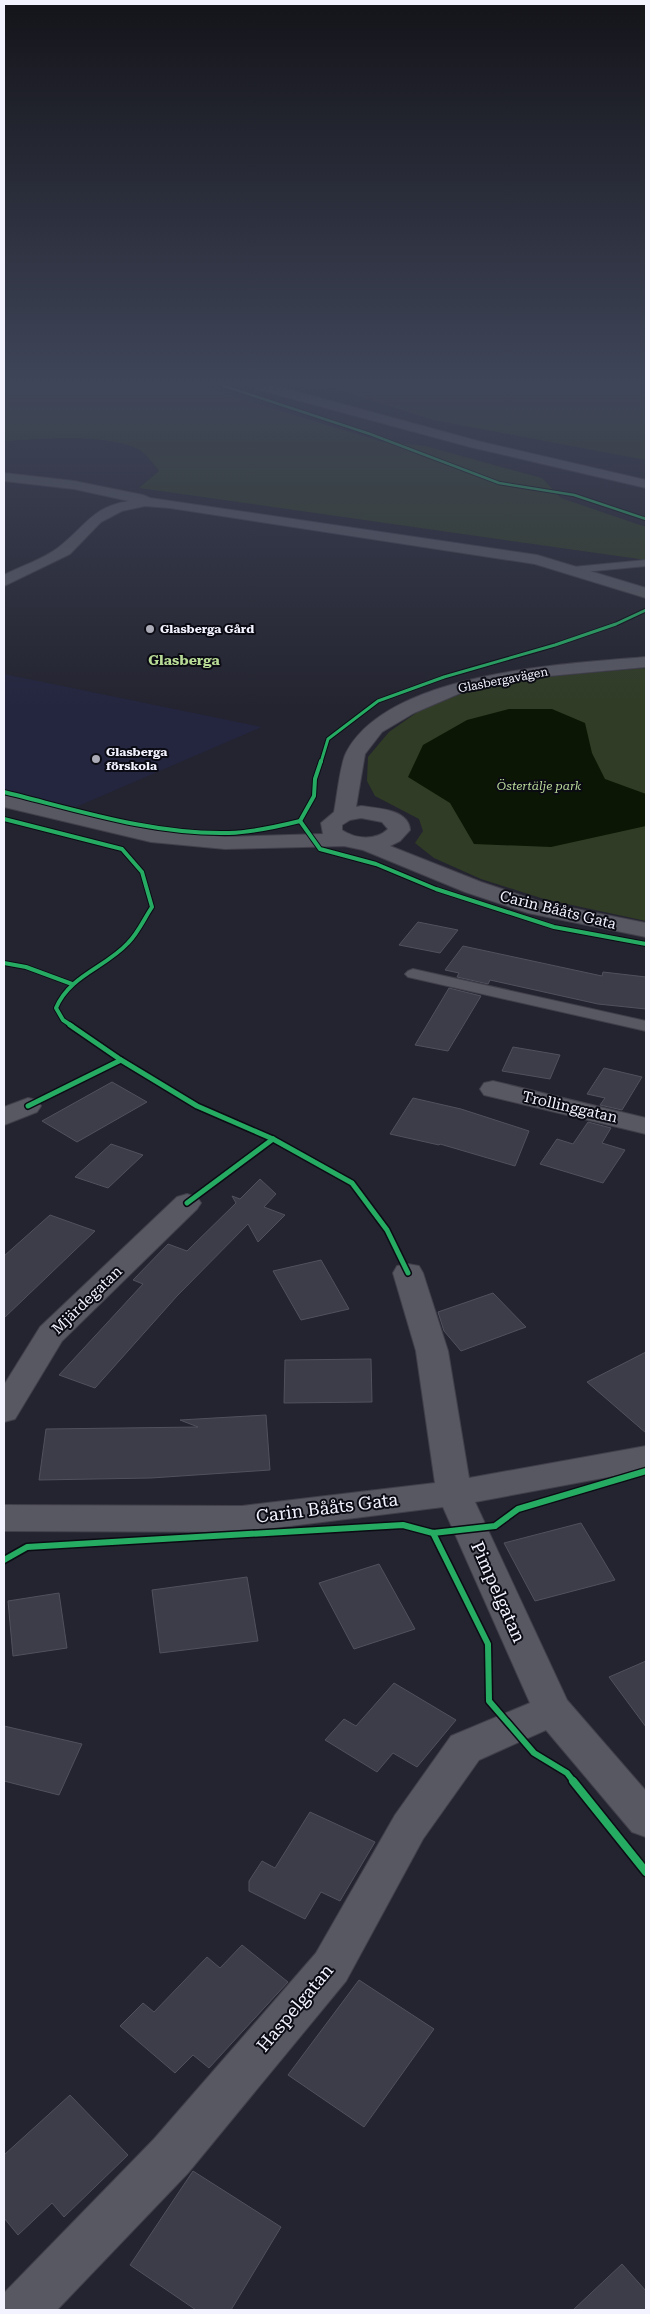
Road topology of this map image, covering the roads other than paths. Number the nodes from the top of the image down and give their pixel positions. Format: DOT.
graph roads {
  1 [pos="116,494"];
  2 [pos="159,503"];
  3 [pos="646,563"];
  4 [pos="573,570"];
  5 [pos="4,580"];
  6 [pos="646,593"];
  7 [pos="646,662"];
  8 [pos="350,787"];
  9 [pos="4,801"];
  10 [pos="380,814"];
  11 [pos="339,826"];
  12 [pos="396,835"];
  13 [pos="365,843"];
  14 [pos="415,862"];
  15 [pos="646,930"];
  16 [pos="413,974"];
  17 [pos="646,1026"];
  18 [pos="493,1089"];
  19 [pos="28,1106"];
  20 [pos="4,1117"];
  21 [pos="646,1126"];
  22 [pos="187,1203"];
  23 [pos="408,1273"];
  24 [pos="4,1411"];
  25 [pos="646,1458"];
  26 [pos="454,1493"];
  27 [pos="4,1518"];
  28 [pos="552,1710"];
  29 [pos="646,1820"];
  30 [pos="23,2310"];
  1 -- 2 [label="street"];
  2 -- 4 [label="street"];
  2 -- 5 [label="street"];
  3 -- 4 [label="lane"];
  4 -- 6 [label="street"];
  7 -- 8 [label="street, Glasbergavägen"];
  8 -- 10 [label="street"];
  8 -- 11 [label="street, Glasbergavägen"];
  9 -- 11 [label="street"];
  10 -- 11 [label="street"];
  10 -- 12 [label="street"];
  11 -- 13 [label="street"];
  12 -- 13 [label="street"];
  12 -- 14 [label="street"];
  13 -- 14 [label="street, Carin Bååts Gata"];
  14 -- 15 [label="street, Carin Bååts Gata"];
  16 -- 17 [label="lane"];
  18 -- 21 [label="street, Trollinggatan"];
  19 -- 20 [label="street"];
  22 -- 24 [label="street, Mjärdegatan"];
  23 -- 26 [label="street, Pimpelgatan"];
  25 -- 26 [label="street, Carin Bååts Gata"];
  26 -- 27 [label="street, Carin Bååts Gata"];
  26 -- 28 [label="street, Pimpelgatan"];
  28 -- 29 [label="street, Pimpelgatan"];
  28 -- 30 [label="street, Haspelgatan"];
}
